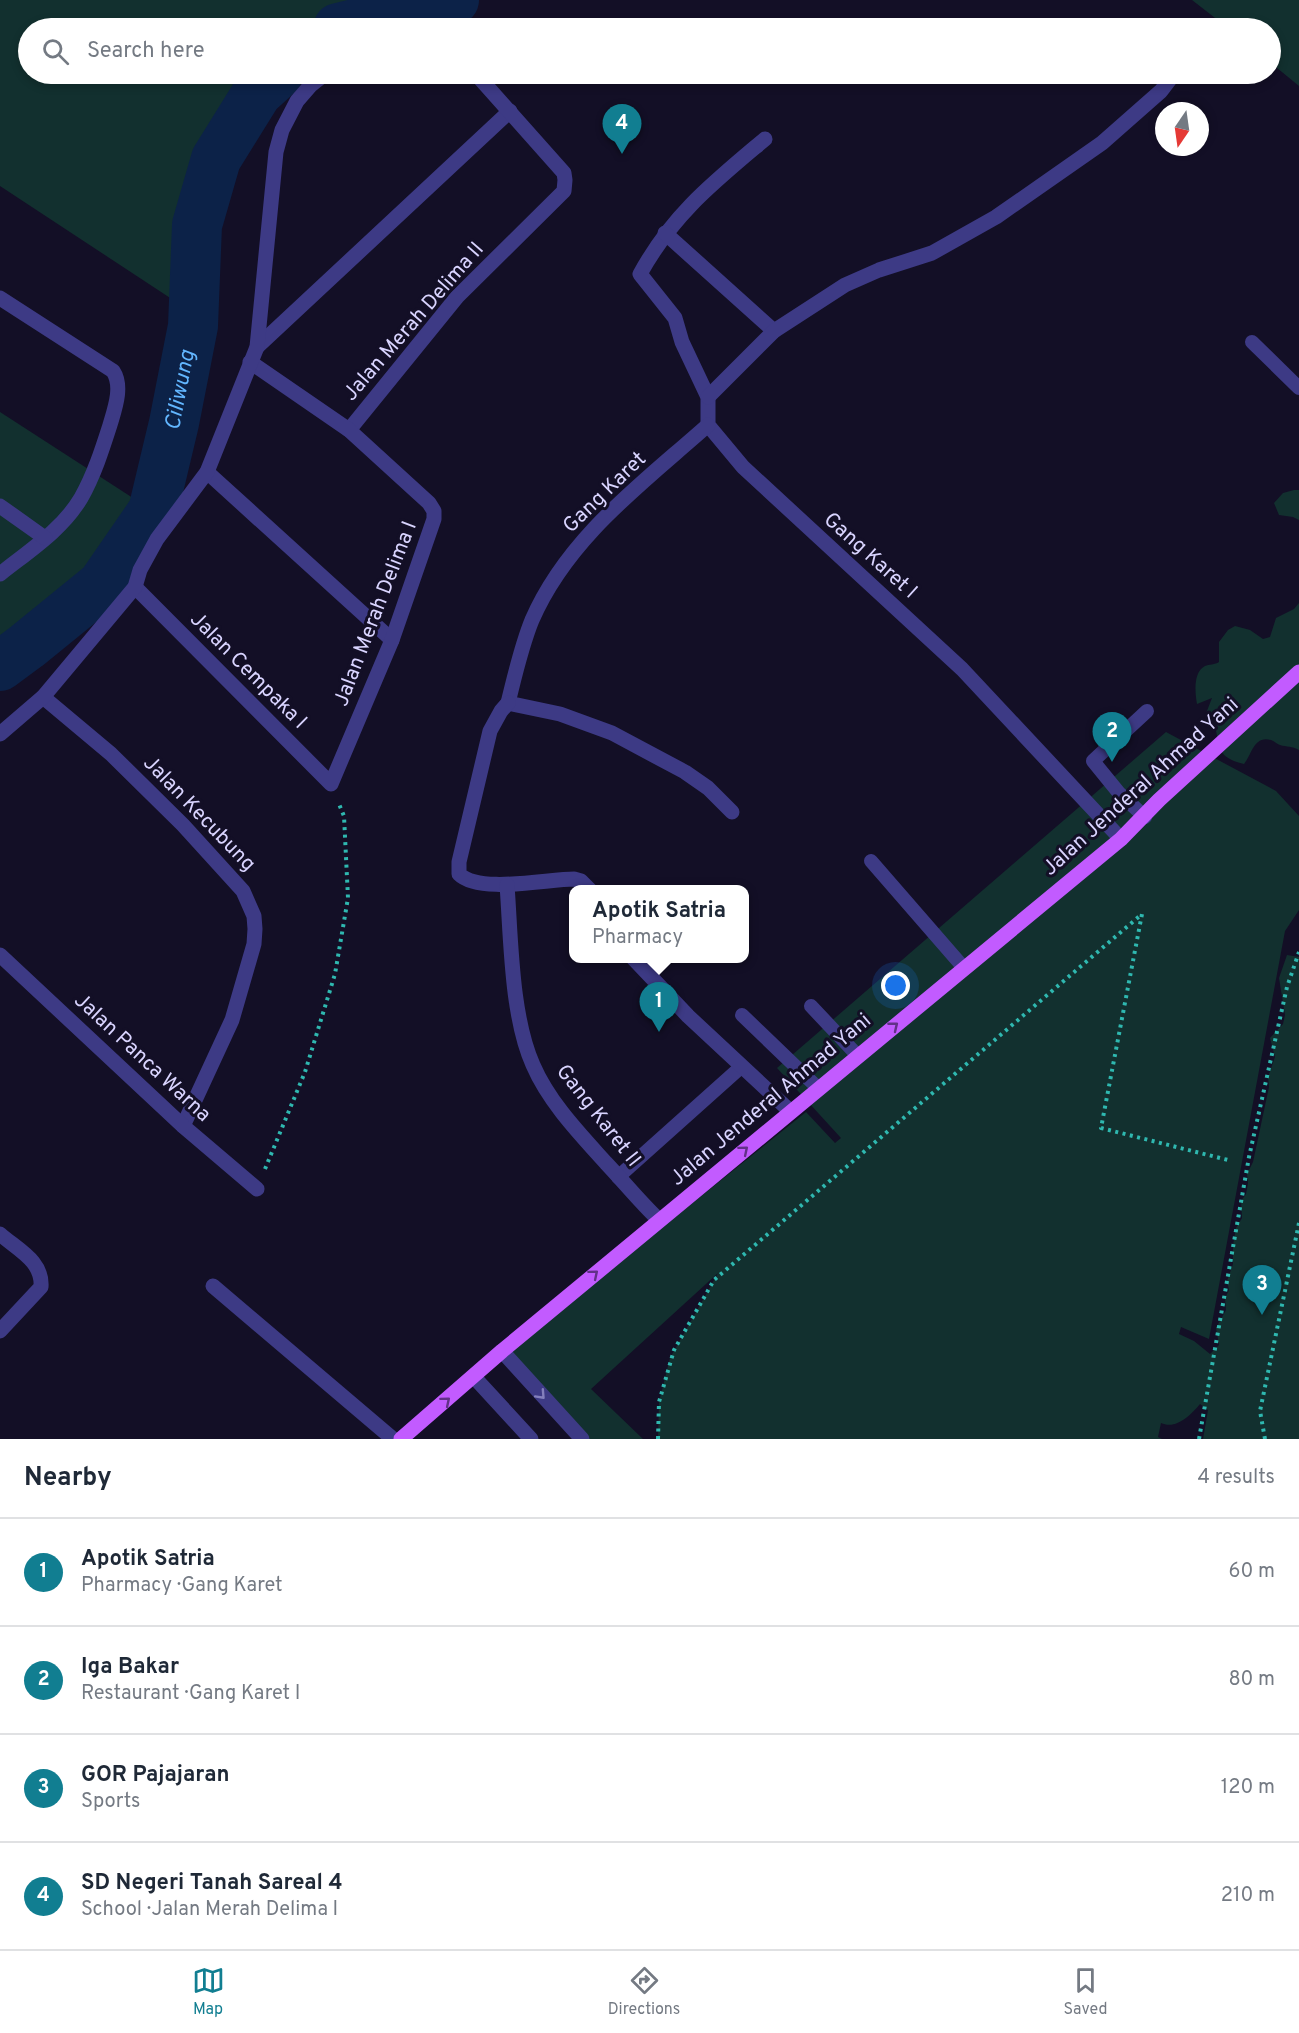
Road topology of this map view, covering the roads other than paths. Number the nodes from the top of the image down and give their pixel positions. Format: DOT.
graph roads {
  1 [pos="312,84"];
  2 [pos="485,84"];
  3 [pos="1166,84"];
  4 [pos="510,111"];
  5 [pos="765,139"];
  6 [pos="664,233"];
  7 [pos="0,298"];
  8 [pos="774,332"];
  9 [pos="1252,342"];
  10 [pos="257,347"];
  11 [pos="250,362"];
  12 [pos="1299,388"];
  13 [pos="708,397"];
  14 [pos="708,425"];
  15 [pos="349,430"];
  16 [pos="207,472"];
  17 [pos="0,506"];
  18 [pos="45,538"];
  19 [pos="0,574"];
  20 [pos="135,587"];
  21 [pos="392,640"];
  22 [pos="1299,672"];
  23 [pos="43,696"];
  24 [pos="508,703"];
  25 [pos="1147,711"];
  26 [pos="0,734"];
  27 [pos="331,784"];
  28 [pos="732,812"];
  29 [pos="1145,817"];
  30 [pos="1121,839"];
  31 [pos="871,861"];
  32 [pos="507,885"];
  33 [pos="585,885"];
  34 [pos="0,955"];
  35 [pos="638,963"];
  36 [pos="964,968"];
  37 [pos="811,1006"];
  38 [pos="742,1015"];
  39 [pos="858,1056"];
  40 [pos="741,1067"];
  41 [pos="818,1088"];
  42 [pos="790,1111"];
  43 [pos="183,1126"];
  44 [pos="618,1176"];
  45 [pos="257,1189"];
  46 [pos="659,1220"];
  47 [pos="0,1234"];
  48 [pos="213,1286"];
  49 [pos="0,1331"];
  50 [pos="502,1350"];
  51 [pos="474,1377"];
  52 [pos="393,1439"];
  53 [pos="401,1439"];
  54 [pos="531,1439"];
  55 [pos="582,1439"];
  1 -- 10 [label="street"];
  2 -- 4 [label="street"];
  3 -- 8 [label="street"];
  4 -- 10 [label="street"];
  4 -- 15 [label="street, Jalan Merah Delima II"];
  5 -- 6 [label="street"];
  6 -- 8 [label="street"];
  6 -- 13 [label="street"];
  7 -- 18 [label="street"];
  8 -- 13 [label="street"];
  9 -- 12 [label="lane"];
  10 -- 11 [label="street"];
  11 -- 15 [label="street, Jalan Merah Delima I"];
  11 -- 16 [label="street"];
  13 -- 14 [label="street"];
  14 -- 24 [label="street, Gang Karet"];
  14 -- 30 [label="street, Gang Karet I"];
  15 -- 21 [label="street, Jalan Merah Delima I"];
  16 -- 20 [label="street"];
  16 -- 21 [label="street"];
  17 -- 18 [label="street"];
  18 -- 19 [label="street"];
  20 -- 23 [label="street"];
  20 -- 27 [label="street, Jalan Cempaka I"];
  21 -- 27 [label="street, Jalan Merah Delima I"];
  22 -- 29 [label="main road, Jalan Jenderal Ahmad Yani"];
  23 -- 26 [label="street"];
  23 -- 43 [label="street, Jalan Kecubung"];
  24 -- 28 [label="street"];
  24 -- 32 [label="street, Gang Karet"];
  25 -- 29 [label="lane"];
  29 -- 30 [label="main road, Jalan Jenderal Ahmad Yani"];
  30 -- 36 [label="main road, Jalan Jenderal Ahmad Yani"];
  31 -- 36 [label="lane"];
  32 -- 33 [label="street, Gang Karet"];
  32 -- 44 [label="street, Gang Karet II"];
  34 -- 43 [label="street, Jalan Panca Warna"];
  35 -- 40 [label="street"];
  39 -- 36 [label="main road, Jalan Jenderal Ahmad Yani, one-way"];
  37 -- 39 [label="lane"];
  38 -- 41 [label="lane"];
  39 -- 41 [label="main road, Jalan Jenderal Ahmad Yani"];
  40 -- 42 [label="street"];
  40 -- 44 [label="lane"];
  41 -- 42 [label="main road, Jalan Jenderal Ahmad Yani"];
  46 -- 42 [label="main road, Jalan Jenderal Ahmad Yani, one-way"];
  43 -- 45 [label="street, Jalan Panca Warna"];
  44 -- 46 [label="street, Gang Karet II"];
  50 -- 46 [label="main road, Jalan Jenderal Ahmad Yani, one-way"];
  47 -- 49 [label="street"];
  48 -- 52 [label="street"];
  50 -- 51 [label="main road, Jalan Jenderal Ahmad Yani"];
  50 -- 55 [label="street, one-way"];
  53 -- 51 [label="main road, Jalan Jenderal Ahmad Yani, one-way"];
  51 -- 54 [label="street"];
}
